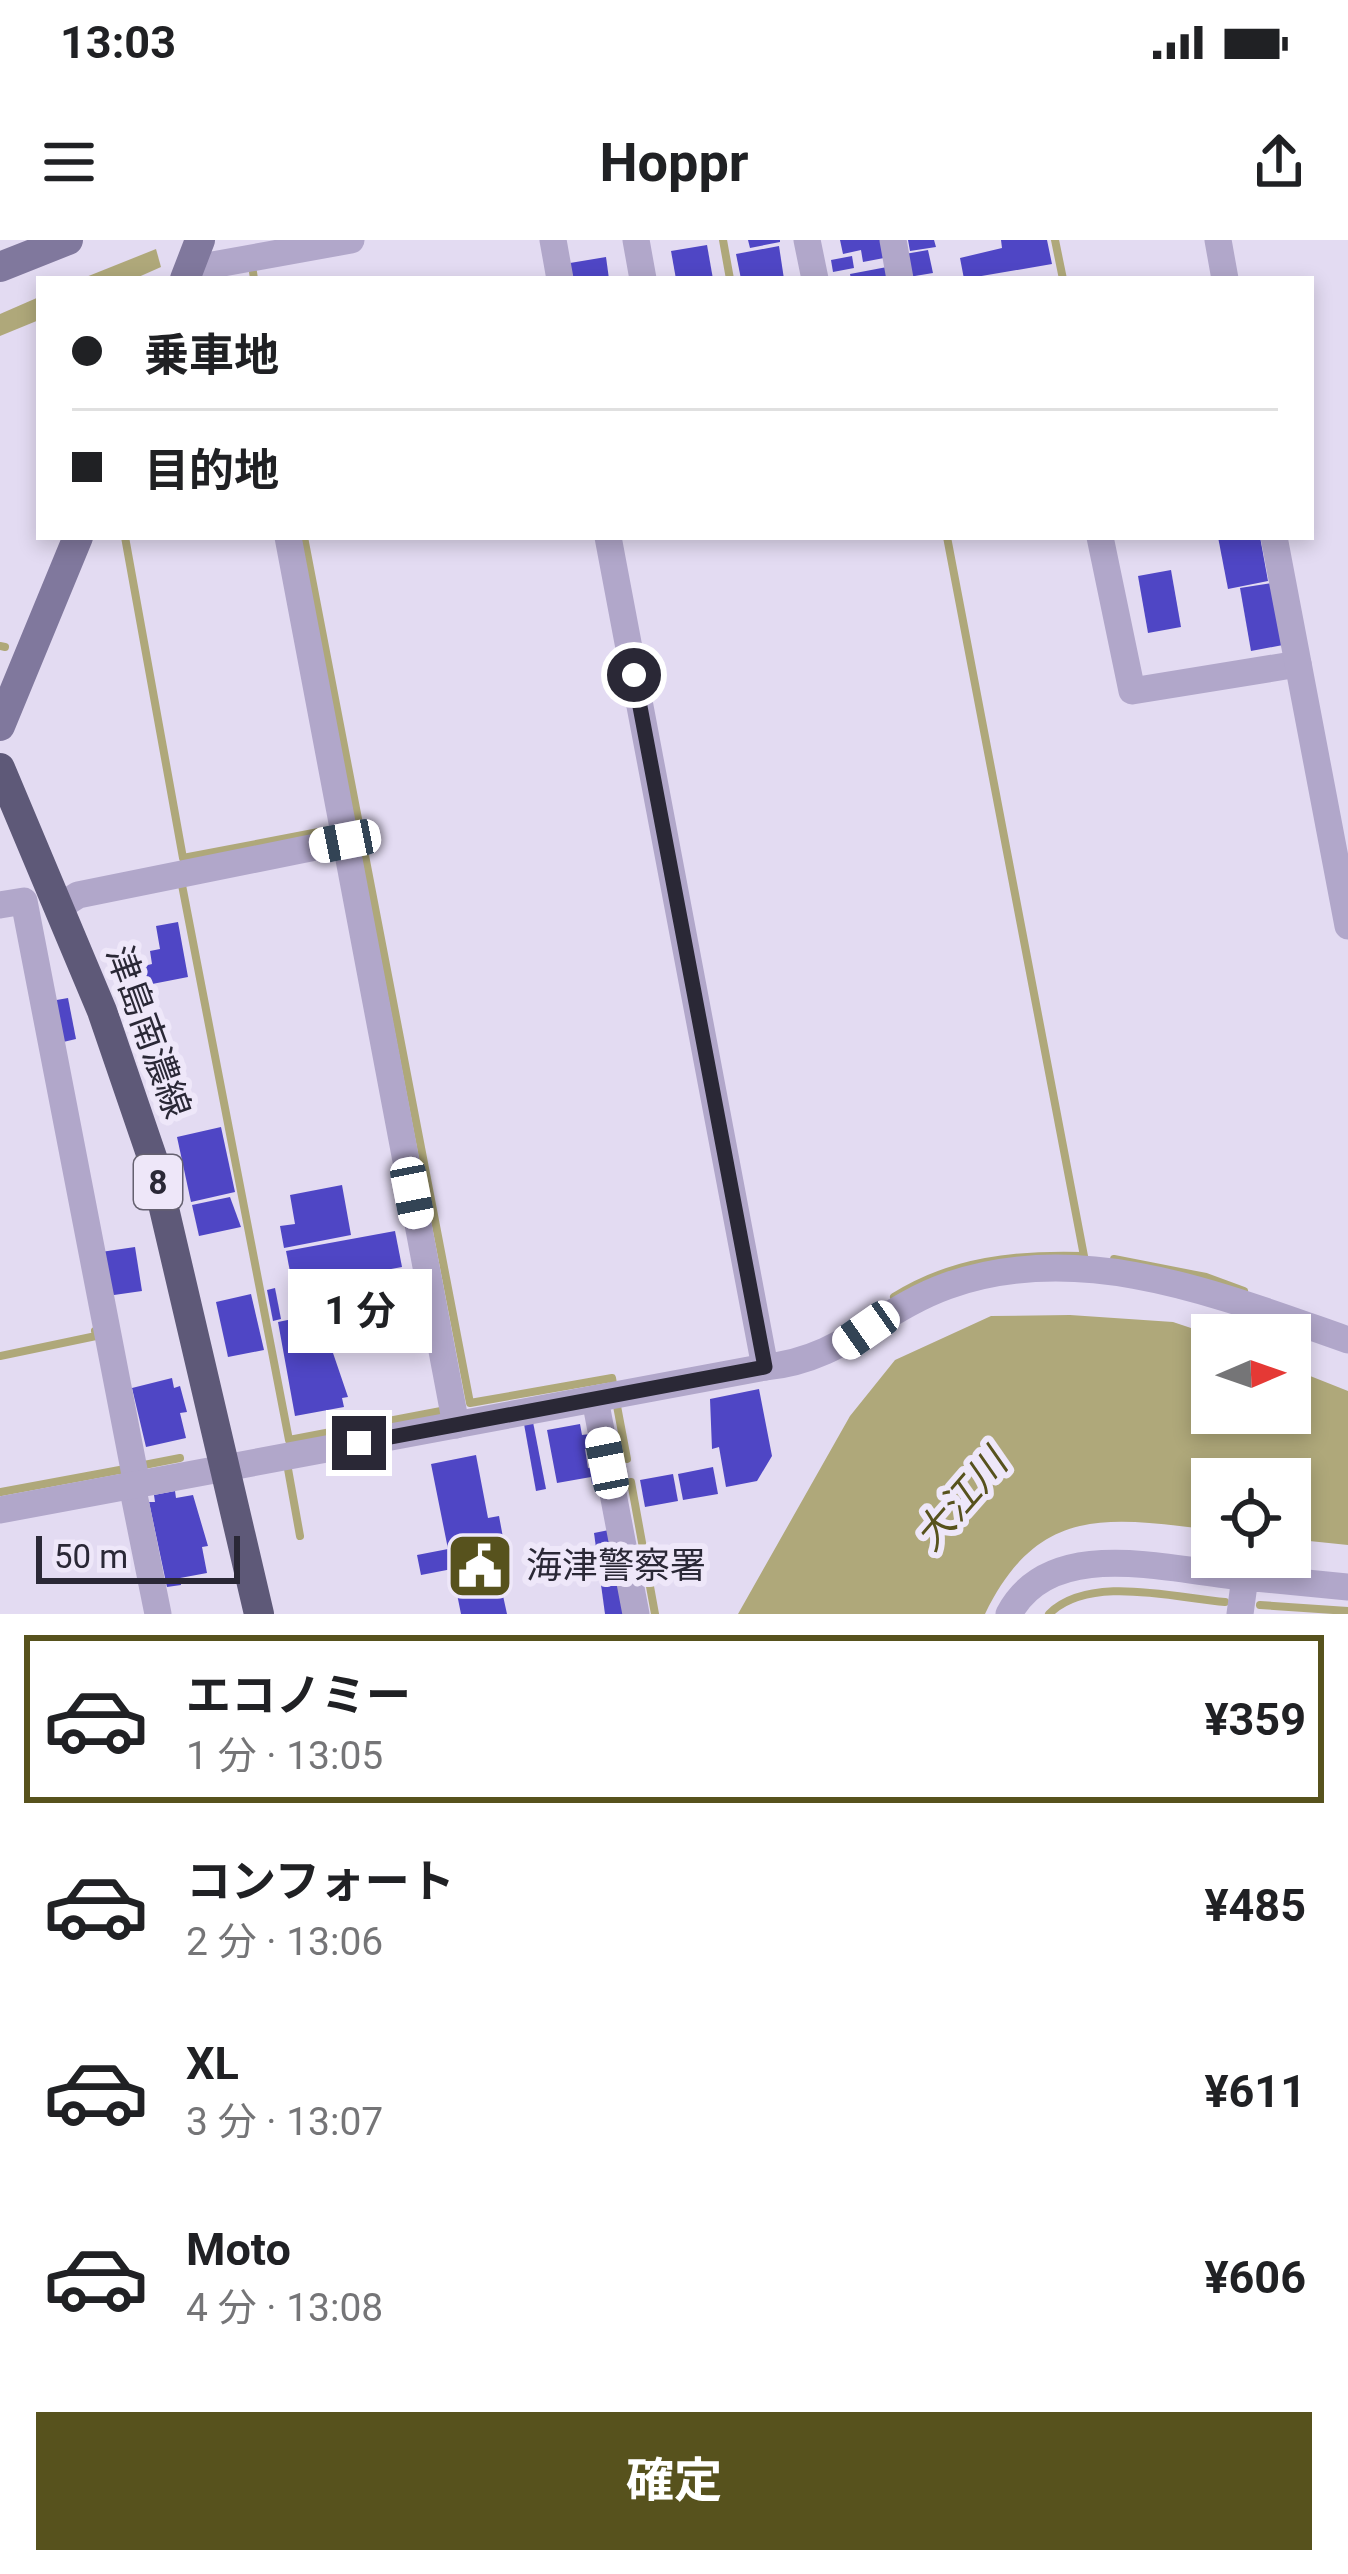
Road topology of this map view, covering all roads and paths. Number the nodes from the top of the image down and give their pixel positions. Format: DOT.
graph roads {
  1 [pos="68,240"];
  2 [pos="351,240"];
  3 [pos="553,240"];
  4 [pos="636,240"];
  5 [pos="807,240"];
  6 [pos="893,240"];
  7 [pos="1218,240"];
  8 [pos="192,262"];
  9 [pos="0,267"];
  10 [pos="238,270"];
  11 [pos="559,276"];
  12 [pos="642,276"];
  13 [pos="814,276"];
  14 [pos="899,276"];
  15 [pos="1224,276"];
  16 [pos="77,540"];
  17 [pos="289,540"];
  18 [pos="609,540"];
  19 [pos="1101,540"];
  20 [pos="1275,540"];
  21 [pos="1298,664"];
  22 [pos="0,726"];
  23 [pos="0,767"];
  24 [pos="345,841"];
  25 [pos="0,905"];
  26 [pos="59,908"];
  27 [pos="1348,926"];
  28 [pos="1348,1340"];
  29 [pos="765,1367"];
  30 [pos="595,1399"];
  31 [pos="456,1425"];
  32 [pos="224,1468"];
  33 [pos="134,1485"];
  34 [pos="0,1510"];
  35 [pos="1191,1574"];
  36 [pos="1244,1578"];
  37 [pos="1254,1578"];
  38 [pos="1348,1587"];
  39 [pos="158,1614"];
  40 [pos="259,1614"];
  41 [pos="636,1614"];
  42 [pos="1009,1614"];
  43 [pos="1240,1614"];
  1 -- 9 [label="street"];
  2 -- 10 [label="street"];
  3 -- 11 [label="street"];
  4 -- 12 [label="street"];
  5 -- 13 [label="street"];
  6 -- 14 [label="street"];
  7 -- 15 [label="street"];
  8 -- 10 [label="street"];
  16 -- 22 [label="street"];
  17 -- 24 [label="street"];
  18 -- 29 [label="street"];
  19 -- 21 [label="street"];
  20 -- 21 [label="street"];
  21 -- 27 [label="street"];
  23 -- 26 [label="main road, 津島南濃線 / 8"];
  24 -- 26 [label="street"];
  24 -- 31 [label="street"];
  25 -- 33 [label="street"];
  26 -- 32 [label="main road, 津島南濃線 / 8"];
  28 -- 29 [label="street"];
  29 -- 30 [label="street"];
  30 -- 31 [label="street"];
  30 -- 41 [label="street"];
  31 -- 32 [label="street"];
  32 -- 33 [label="street"];
  32 -- 40 [label="main road, 津島南濃線 / 8"];
  33 -- 34 [label="street"];
  33 -- 39 [label="street"];
  35 -- 42 [label="street"];
  36 -- 43 [label="street"];
  37 -- 38 [label="street"];
}
